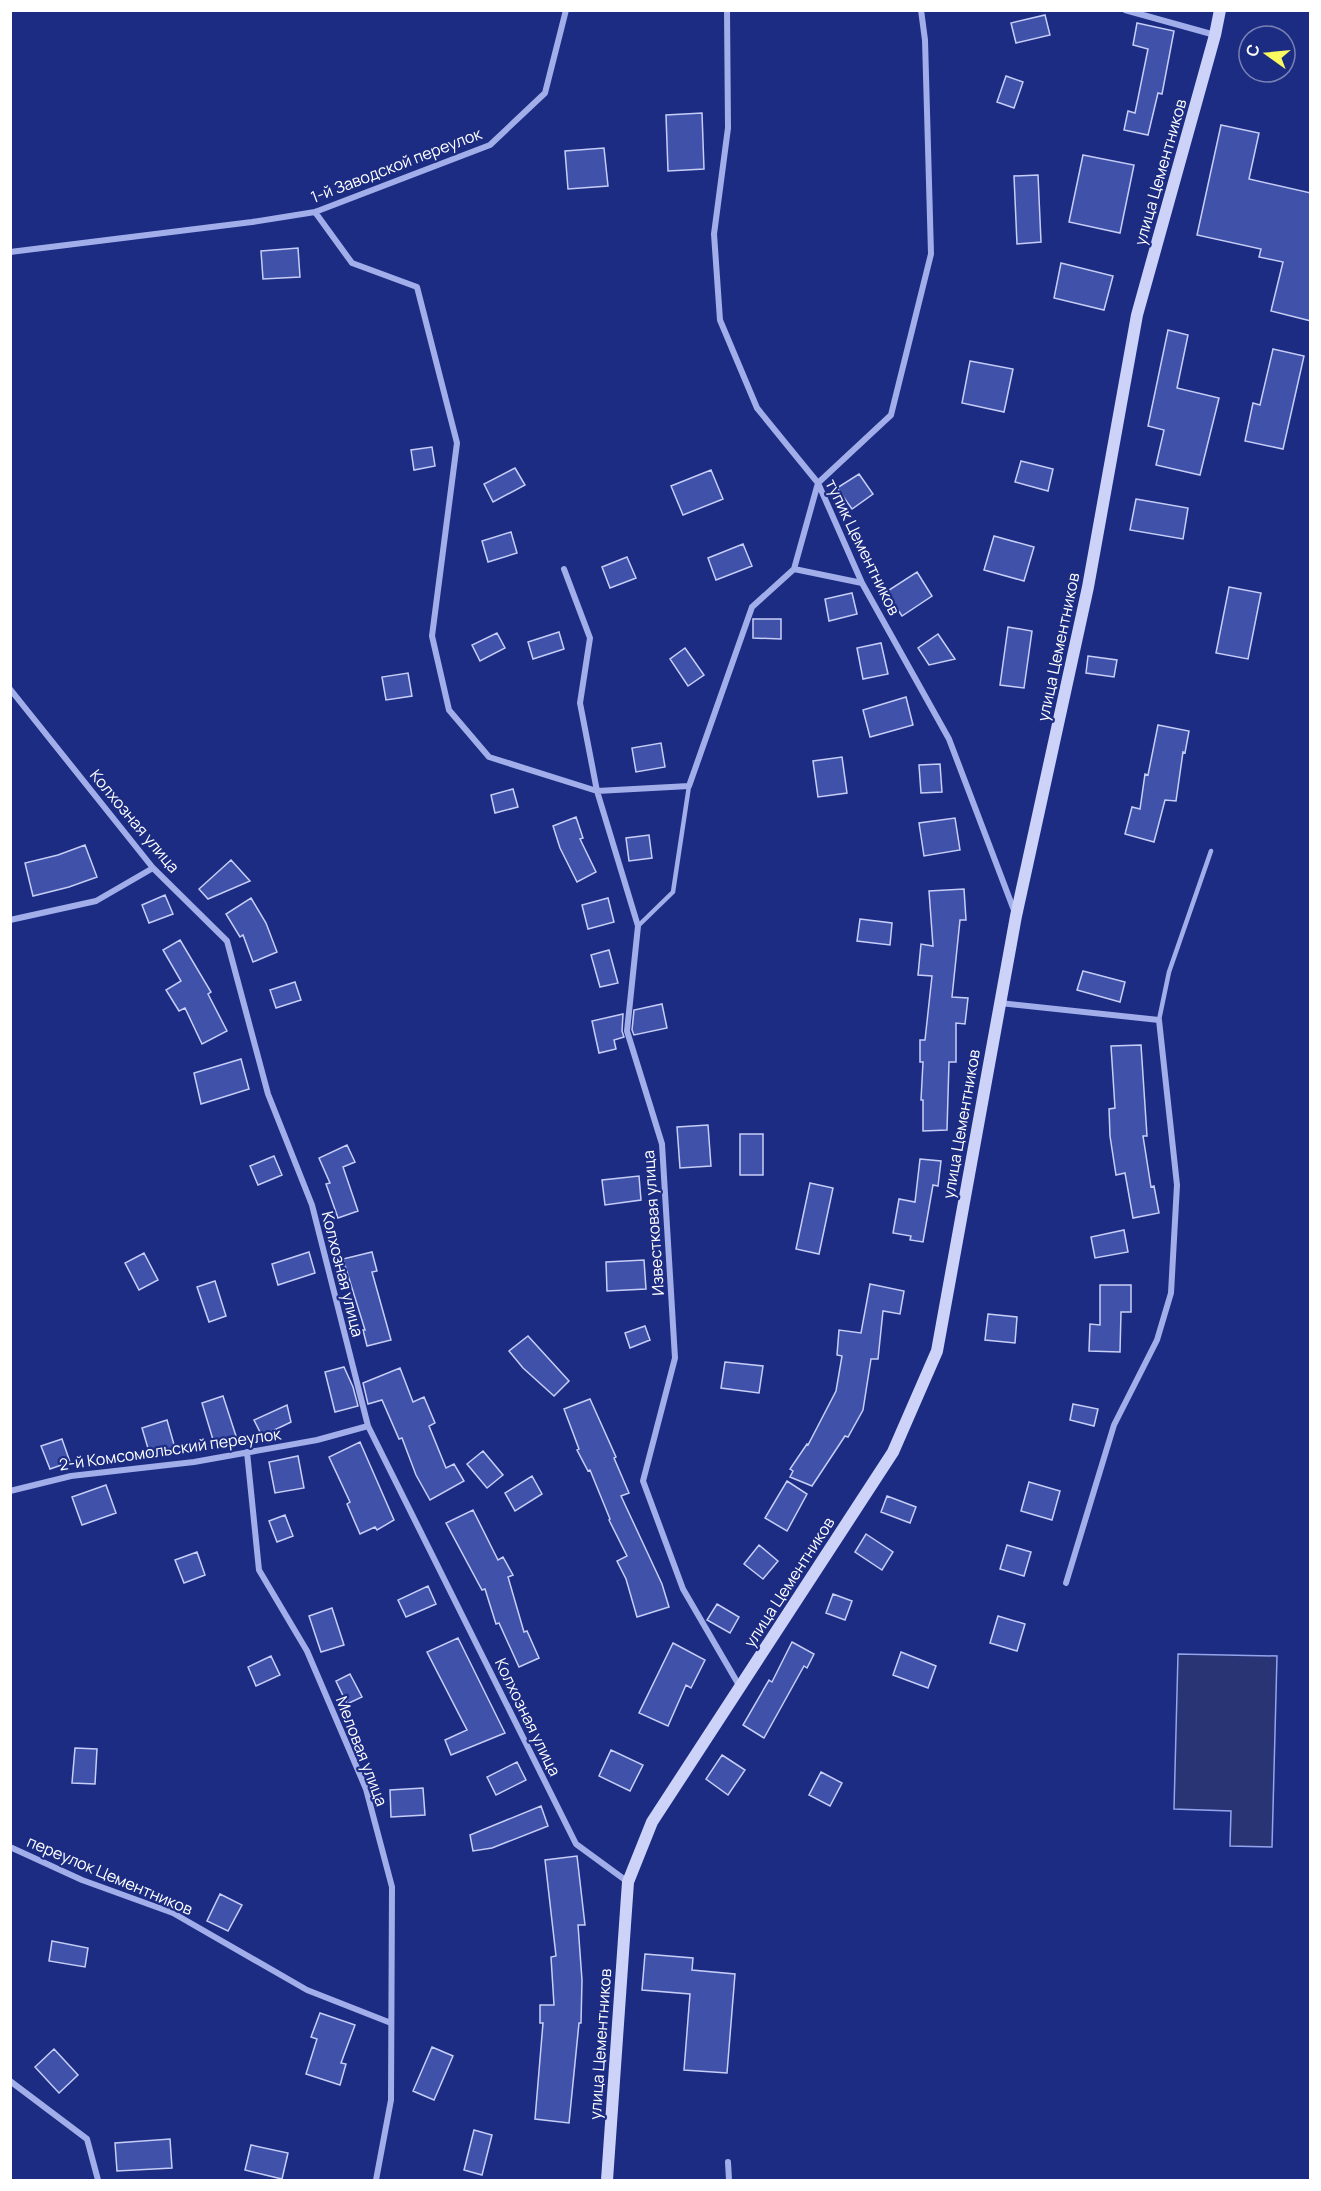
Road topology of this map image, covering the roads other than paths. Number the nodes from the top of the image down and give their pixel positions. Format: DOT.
graph roads {
  1 [pos="566,10"];
  2 [pos="727,10"];
  3 [pos="921,10"];
  4 [pos="1125,10"];
  5 [pos="1220,10"];
  6 [pos="1215,35"];
  7 [pos="315,212"];
  8 [pos="10,252"];
  9 [pos="818,483"];
  10 [pos="564,569"];
  11 [pos="794,569"];
  12 [pos="862,583"];
  13 [pos="10,689"];
  14 [pos="689,786"];
  15 [pos="597,791"];
  16 [pos="1211,851"];
  17 [pos="153,868"];
  18 [pos="1016,916"];
  19 [pos="10,920"];
  20 [pos="638,926"];
  21 [pos="1000,1003"];
  22 [pos="1159,1020"];
  23 [pos="368,1426"];
  24 [pos="247,1452"];
  25 [pos="10,1491"];
  26 [pos="1066,1583"];
  27 [pos="740,1687"];
  28 [pos="10,1847"];
  29 [pos="628,1882"];
  30 [pos="391,2023"];
  31 [pos="10,2081"];
  32 [pos="728,2162"];
  33 [pos="98,2181"];
  34 [pos="376,2181"];
  35 [pos="607,2181"];
  36 [pos="729,2181"];
  1 -- 7 [label="street, 1-й Заводской переулок"];
  2 -- 9 [label="street, тупик Цементников"];
  3 -- 9 [label="street"];
  4 -- 6 [label="street"];
  5 -- 6 [label="street, улица Цементников"];
  6 -- 18 [label="street, улица Цементников"];
  7 -- 8 [label="street, 1-й Заводской переулок"];
  7 -- 15 [label="street"];
  9 -- 11 [label="street"];
  9 -- 12 [label="street, тупик Цементников"];
  10 -- 15 [label="street, Известковая улица"];
  11 -- 12 [label="street"];
  11 -- 14 [label="street"];
  12 -- 18 [label="street, тупик Цементников"];
  13 -- 17 [label="street, Колхозная улица"];
  14 -- 15 [label="street"];
  14 -- 20 [label="lane"];
  15 -- 20 [label="street, Известковая улица"];
  16 -- 22 [label="lane"];
  17 -- 19 [label="street"];
  17 -- 23 [label="street, Колхозная улица"];
  18 -- 21 [label="street, улица Цементников"];
  20 -- 27 [label="street, Известковая улица"];
  21 -- 22 [label="street"];
  21 -- 27 [label="street, улица Цементников"];
  22 -- 26 [label="street"];
  23 -- 24 [label="street, 2-й Комсомольский переулок"];
  23 -- 29 [label="street, Колхозная улица"];
  24 -- 25 [label="street, 2-й Комсомольский переулок"];
  24 -- 30 [label="street, Меловая улица"];
  27 -- 29 [label="street, улица Цементников"];
  28 -- 30 [label="street, переулок Цементников"];
  29 -- 35 [label="street, улица Цементников"];
  30 -- 34 [label="street, Меловая улица"];
  31 -- 33 [label="street"];
  32 -- 36 [label="street"];
}
